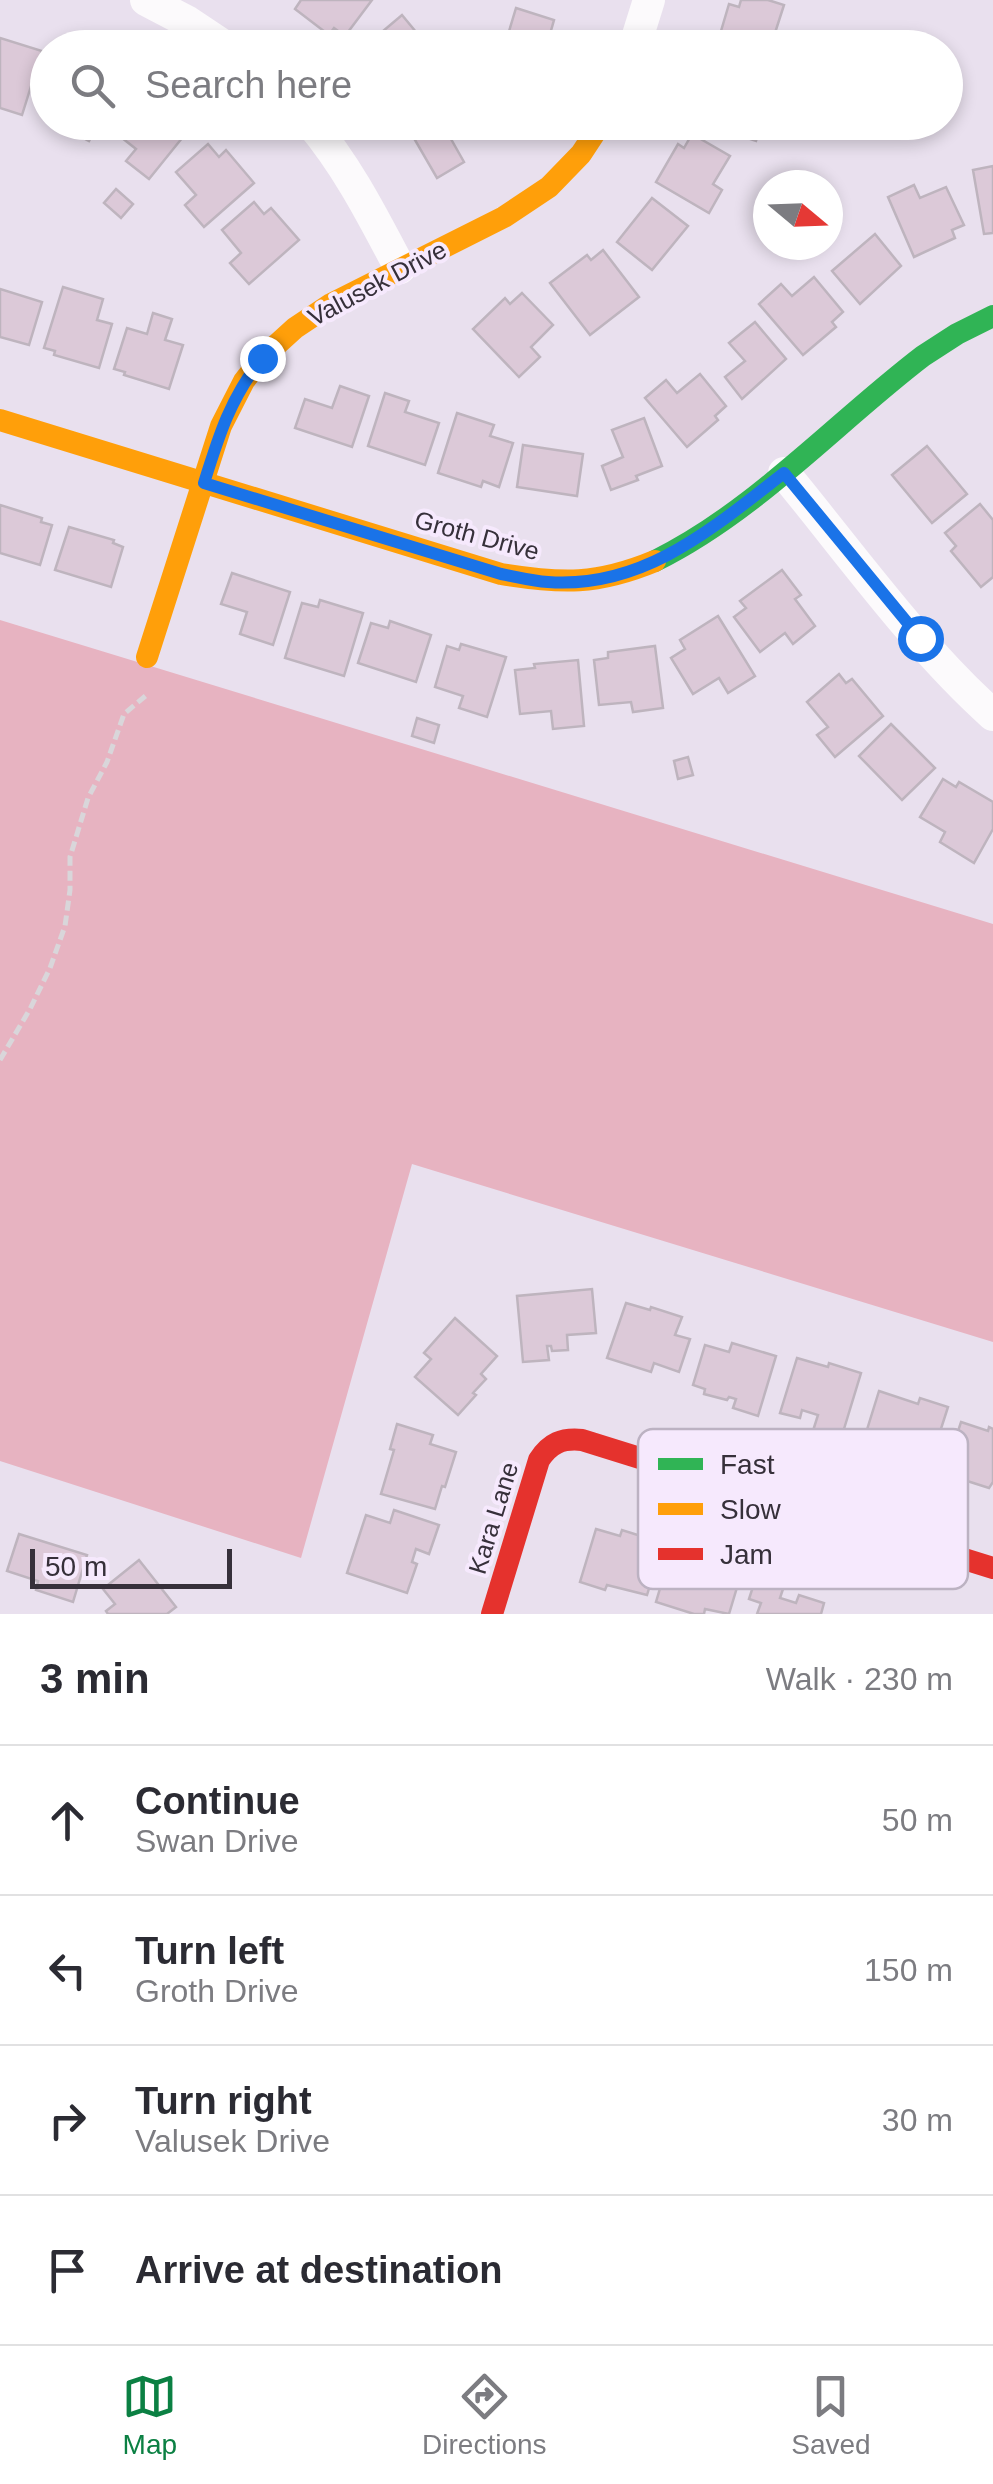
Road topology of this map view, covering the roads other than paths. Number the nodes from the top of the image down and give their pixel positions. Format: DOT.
graph roads {
  1 [pos="146,0"];
  2 [pos="649,0"];
  3 [pos="200,30"];
  4 [pos="640,30"];
  5 [pos="325,140"];
  6 [pos="590,140"];
  7 [pos="400,268"];
  8 [pos="993,316"];
  9 [pos="0,420"];
  10 [pos="784,473"];
  11 [pos="204,483"];
  12 [pos="146,657"];
  13 [pos="993,715"];
  14 [pos="638,1457"];
  15 [pos="968,1560"];
  16 [pos="993,1568"];
  17 [pos="492,1614"];
  1 -- 3 [label="street"];
  2 -- 4 [label="street"];
  5 -- 7 [label="street"];
  6 -- 7 [label="street, Valusek Drive"];
  7 -- 11 [label="street, Valusek Drive"];
  8 -- 10 [label="street, Groth Drive"];
  9 -- 11 [label="street, Groth Drive"];
  10 -- 11 [label="street, Groth Drive"];
  10 -- 13 [label="street"];
  11 -- 12 [label="street, Valusek Drive"];
  14 -- 17 [label="street, Kara Lane"];
  15 -- 16 [label="street, Kara Lane"];
}
